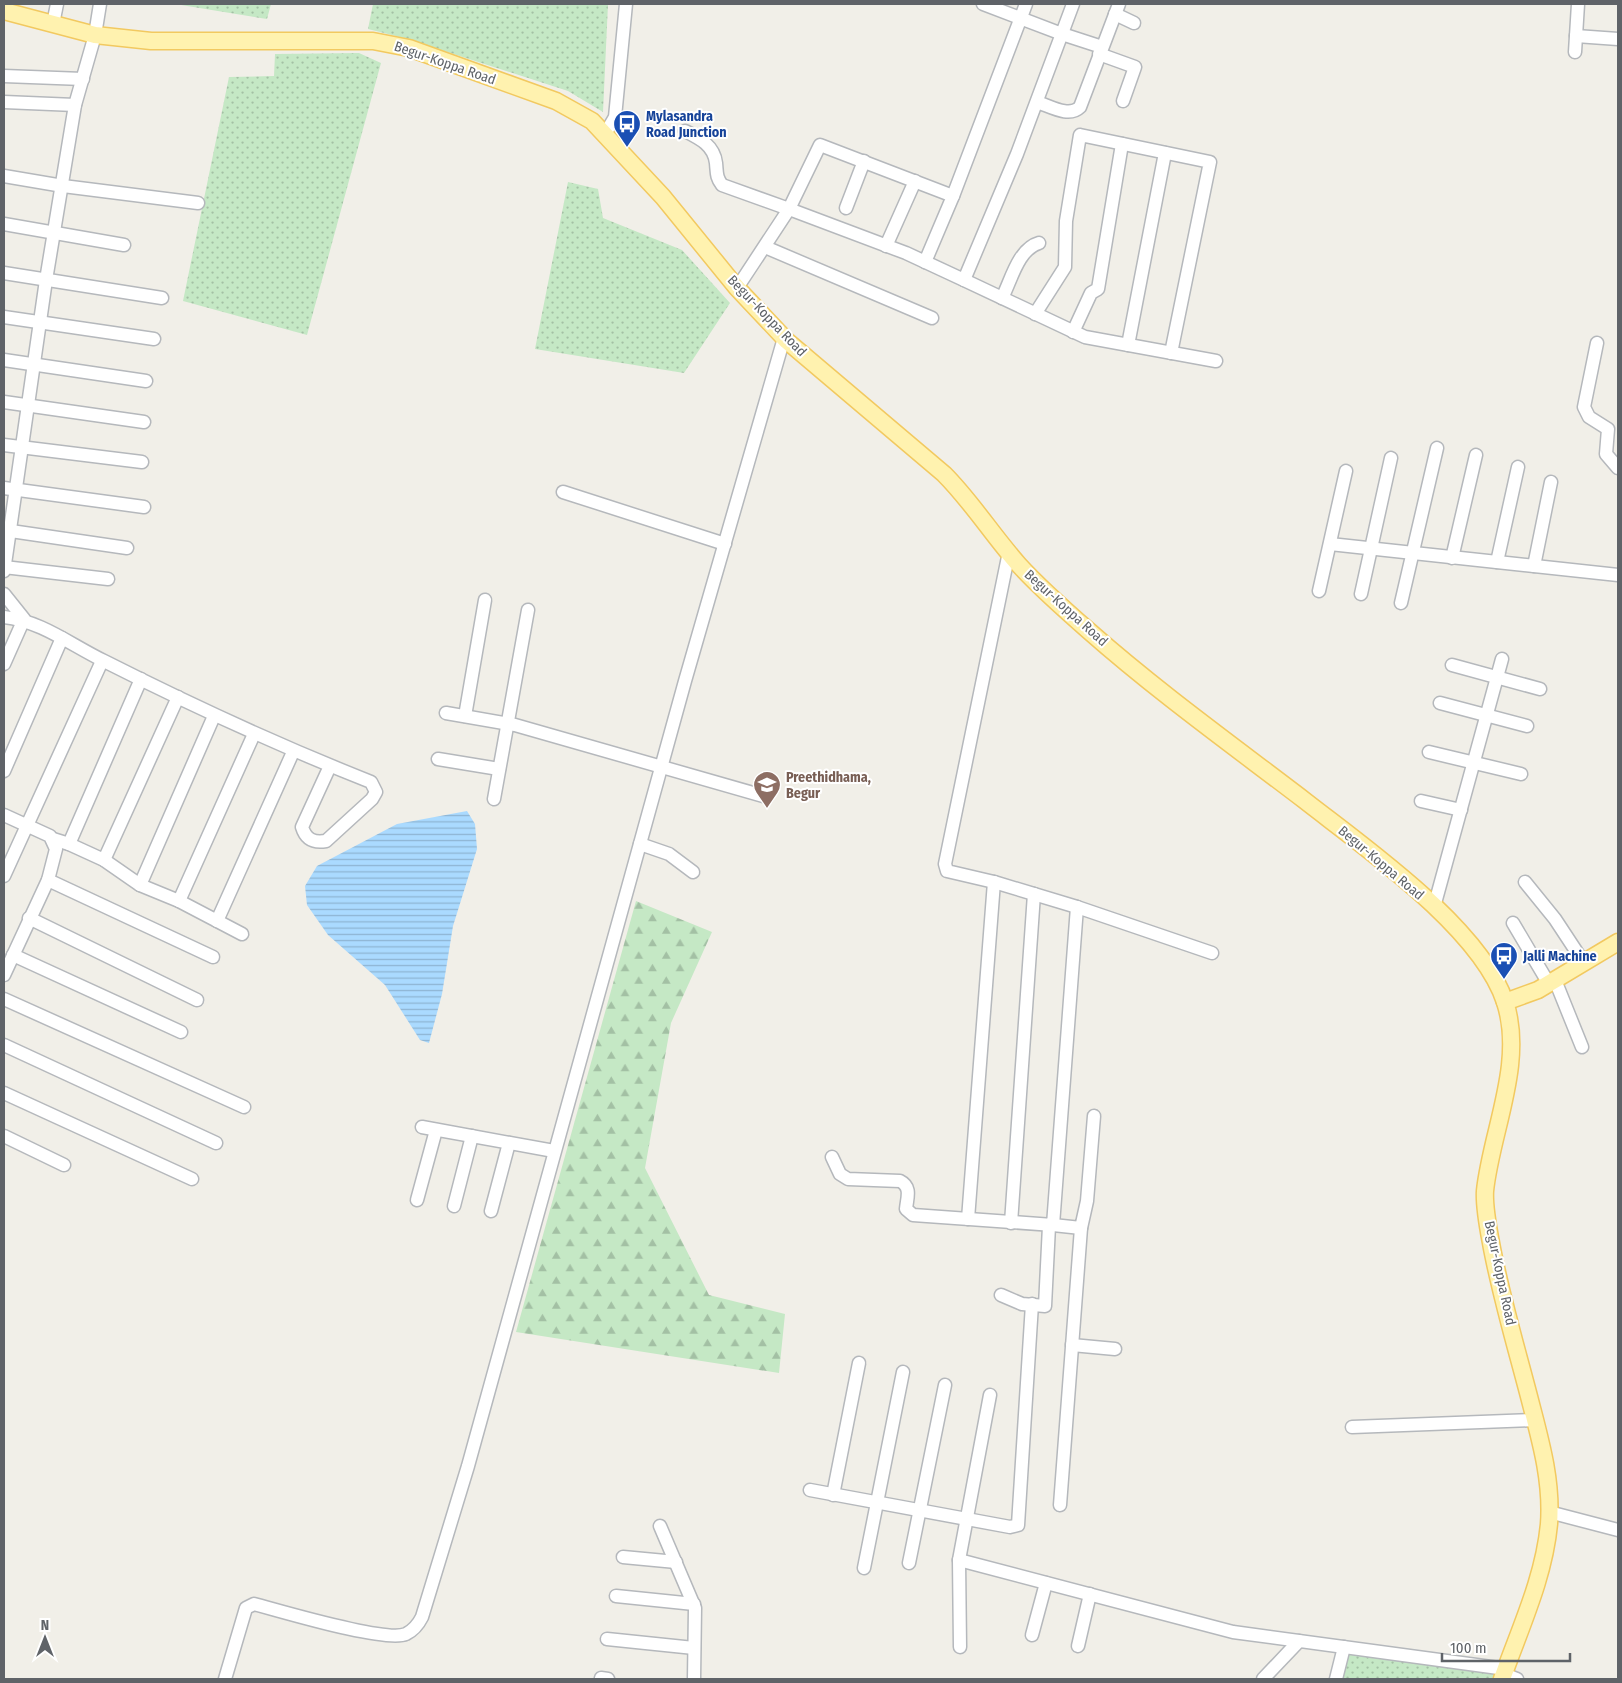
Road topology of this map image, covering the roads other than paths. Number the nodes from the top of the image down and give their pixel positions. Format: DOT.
graph roads {
  1 [pos="58,4"];
  2 [pos="100,4"];
  3 [pos="626,4"];
  4 [pos="984,4"];
  5 [pos="1026,4"];
  6 [pos="1073,4"];
  7 [pos="1578,4"];
  8 [pos="1117,9"];
  9 [pos="4,11"];
  10 [pos="1021,18"];
  11 [pos="1134,23"];
  12 [pos="53,24"];
  13 [pos="1062,34"];
  14 [pos="95,35"];
  15 [pos="1576,36"];
  16 [pos="1618,38"];
  17 [pos="1101,50"];
  18 [pos="1574,52"];
  19 [pos="4,76"];
  20 [pos="83,79"];
  21 [pos="1123,101"];
  22 [pos="4,102"];
  23 [pos="1037,102"];
  24 [pos="76,105"];
  25 [pos="685,131"];
  26 [pos="605,134"];
  27 [pos="1122,144"];
  28 [pos="1165,153"];
  29 [pos="864,161"];
  30 [pos="4,176"];
  31 [pos="915,181"];
  32 [pos="63,186"];
  33 [pos="953,196"];
  34 [pos="198,203"];
  35 [pos="846,208"];
  36 [pos="789,210"];
  37 [pos="4,224"];
  38 [pos="55,232"];
  39 [pos="1039,243"];
  40 [pos="124,245"];
  41 [pos="886,246"];
  42 [pos="765,247"];
  43 [pos="925,262"];
  44 [pos="4,273"];
  45 [pos="46,280"];
  46 [pos="964,280"];
  47 [pos="737,288"];
  48 [pos="162,298"];
  49 [pos="1002,298"];
  50 [pos="1035,314"];
  51 [pos="4,317"];
  52 [pos="932,318"];
  53 [pos="40,322"];
  54 [pos="1073,332"];
  55 [pos="784,338"];
  56 [pos="154,339"];
  57 [pos="1597,343"];
  58 [pos="1128,345"];
  59 [pos="1171,353"];
  60 [pos="4,360"];
  61 [pos="1216,361"];
  62 [pos="35,364"];
  63 [pos="146,381"];
  64 [pos="4,402"];
  65 [pos="29,406"];
  66 [pos="144,422"];
  67 [pos="4,445"];
  68 [pos="23,448"];
  69 [pos="1437,448"];
  70 [pos="1476,455"];
  71 [pos="1391,458"];
  72 [pos="142,462"];
  73 [pos="1518,466"];
  74 [pos="1618,468"];
  75 [pos="1346,471"];
  76 [pos="1551,482"];
  77 [pos="10,488"];
  78 [pos="563,492"];
  79 [pos="144,507"];
  80 [pos="6,530"];
  81 [pos="725,544"];
  82 [pos="1330,544"];
  83 [pos="127,548"];
  84 [pos="1372,549"];
  85 [pos="1009,552"];
  86 [pos="1412,553"];
  87 [pos="1452,558"];
  88 [pos="1497,562"];
  89 [pos="1534,566"];
  90 [pos="4,568"];
  91 [pos="1618,575"];
  92 [pos="108,579"];
  93 [pos="1319,591"];
  94 [pos="4,594"];
  95 [pos="1361,594"];
  96 [pos="485,600"];
  97 [pos="1401,602"];
  98 [pos="528,610"];
  99 [pos="4,617"];
  100 [pos="24,619"];
  101 [pos="62,638"];
  102 [pos="1502,659"];
  103 [pos="102,661"];
  104 [pos="4,664"];
  105 [pos="1452,665"];
  106 [pos="1498,676"];
  107 [pos="141,679"];
  108 [pos="1540,689"];
  109 [pos="178,697"];
  110 [pos="1440,703"];
  111 [pos="446,713"];
  112 [pos="1487,715"];
  113 [pos="214,716"];
  114 [pos="465,716"];
  115 [pos="507,723"];
  116 [pos="1527,726"];
  117 [pos="254,734"];
  118 [pos="293,752"];
  119 [pos="1429,752"];
  120 [pos="438,759"];
  121 [pos="1474,763"];
  122 [pos="330,766"];
  123 [pos="661,768"];
  124 [pos="499,769"];
  125 [pos="4,771"];
  126 [pos="1521,774"];
  127 [pos="767,797"];
  128 [pos="494,799"];
  129 [pos="1421,801"];
  130 [pos="1461,810"];
  131 [pos="4,815"];
  132 [pos="28,826"];
  133 [pos="53,839"];
  134 [pos="69,844"];
  135 [pos="640,844"];
  136 [pos="104,860"];
  137 [pos="693,872"];
  138 [pos="4,876"];
  139 [pos="48,880"];
  140 [pos="994,882"];
  141 [pos="1525,882"];
  142 [pos="140,885"];
  143 [pos="1034,894"];
  144 [pos="179,901"];
  145 [pos="1077,907"];
  146 [pos="1434,908"];
  147 [pos="29,918"];
  148 [pos="217,921"];
  149 [pos="1513,923"];
  150 [pos="242,934"];
  151 [pos="1618,942"];
  152 [pos="1212,953"];
  153 [pos="13,955"];
  154 [pos="212,957"];
  155 [pos="1584,962"];
  156 [pos="4,974"];
  157 [pos="1552,982"];
  158 [pos="4,999"];
  159 [pos="197,1000"];
  160 [pos="1505,1002"];
  161 [pos="181,1032"];
  162 [pos="4,1045"];
  163 [pos="1582,1047"];
  164 [pos="4,1093"];
  165 [pos="244,1107"];
  166 [pos="1094,1116"];
  167 [pos="422,1127"];
  168 [pos="436,1130"];
  169 [pos="4,1136"];
  170 [pos="472,1136"];
  171 [pos="216,1143"];
  172 [pos="508,1143"];
  173 [pos="554,1151"];
  174 [pos="832,1157"];
  175 [pos="64,1165"];
  176 [pos="192,1179"];
  177 [pos="417,1200"];
  178 [pos="454,1206"];
  179 [pos="492,1211"];
  180 [pos="968,1220"];
  181 [pos="1011,1223"];
  182 [pos="1051,1225"];
  183 [pos="1081,1228"];
  184 [pos="1001,1295"];
  185 [pos="1032,1304"];
  186 [pos="1072,1345"];
  187 [pos="1115,1349"];
  188 [pos="859,1363"];
  189 [pos="903,1372"];
  190 [pos="945,1385"];
  191 [pos="990,1395"];
  192 [pos="1535,1420"];
  193 [pos="1352,1427"];
  194 [pos="810,1490"];
  195 [pos="833,1495"];
  196 [pos="877,1503"];
  197 [pos="1060,1505"];
  198 [pos="920,1511"];
  199 [pos="1549,1512"];
  200 [pos="966,1519"];
  201 [pos="660,1526"];
  202 [pos="1618,1530"];
  203 [pos="623,1557"];
  204 [pos="958,1560"];
  205 [pos="676,1562"];
  206 [pos="909,1563"];
  207 [pos="864,1568"];
  208 [pos="1046,1583"];
  209 [pos="1090,1594"];
  210 [pos="616,1596"];
  211 [pos="694,1604"];
  212 [pos="1032,1634"];
  213 [pos="607,1638"];
  214 [pos="1299,1641"];
  215 [pos="960,1646"];
  216 [pos="1078,1646"];
  217 [pos="1344,1647"];
  218 [pos="694,1648"];
  219 [pos="1507,1675"];
  220 [pos="225,1679"];
  221 [pos="694,1679"];
  222 [pos="1263,1679"];
  223 [pos="1336,1679"];
  1 -- 12 [label="street"];
  2 -- 14 [label="street"];
  3 -- 26 [label="street"];
  4 -- 10 [label="street"];
  5 -- 10 [label="street"];
  6 -- 13 [label="street"];
  7 -- 15 [label="street"];
  8 -- 11 [label="street"];
  8 -- 17 [label="street"];
  9 -- 12 [label="main road, Begur-Koppa Road"];
  10 -- 13 [label="street"];
  10 -- 33 [label="street"];
  12 -- 14 [label="main road, Begur-Koppa Road"];
  13 -- 17 [label="street"];
  13 -- 23 [label="street"];
  14 -- 20 [label="street"];
  14 -- 26 [label="main road, Begur-Koppa Road"];
  15 -- 16 [label="street"];
  15 -- 18 [label="street"];
  17 -- 21 [label="street"];
  17 -- 23 [label="street"];
  19 -- 20 [label="street"];
  20 -- 24 [label="street"];
  22 -- 24 [label="street"];
  23 -- 46 [label="street"];
  24 -- 32 [label="street"];
  25 -- 36 [label="street"];
  26 -- 47 [label="main road, Begur-Koppa Road"];
  27 -- 28 [label="street"];
  27 -- 50 [label="street"];
  27 -- 54 [label="street"];
  28 -- 58 [label="street"];
  28 -- 59 [label="street"];
  29 -- 31 [label="street"];
  29 -- 35 [label="street"];
  29 -- 36 [label="street"];
  30 -- 32 [label="street"];
  31 -- 33 [label="street"];
  31 -- 41 [label="street"];
  32 -- 34 [label="street"];
  32 -- 38 [label="street"];
  33 -- 43 [label="street"];
  36 -- 41 [label="street"];
  36 -- 42 [label="street"];
  37 -- 38 [label="street"];
  38 -- 40 [label="street"];
  38 -- 45 [label="street"];
  39 -- 49 [label="street"];
  41 -- 43 [label="street"];
  42 -- 47 [label="street"];
  42 -- 52 [label="street"];
  43 -- 46 [label="street"];
  44 -- 45 [label="street"];
  45 -- 48 [label="street"];
  45 -- 53 [label="street"];
  46 -- 49 [label="street"];
  47 -- 55 [label="main road, Begur-Koppa Road"];
  49 -- 50 [label="street"];
  50 -- 54 [label="street"];
  51 -- 53 [label="street"];
  53 -- 56 [label="street"];
  53 -- 62 [label="street"];
  54 -- 58 [label="street"];
  55 -- 81 [label="street"];
  55 -- 85 [label="main road, Begur-Koppa Road"];
  57 -- 74 [label="street"];
  58 -- 59 [label="street"];
  59 -- 61 [label="street"];
  60 -- 62 [label="street"];
  62 -- 63 [label="street"];
  62 -- 65 [label="street"];
  64 -- 65 [label="street"];
  65 -- 66 [label="street"];
  65 -- 68 [label="street"];
  67 -- 68 [label="street"];
  68 -- 72 [label="street"];
  68 -- 77 [label="street"];
  69 -- 86 [label="street"];
  70 -- 87 [label="street"];
  71 -- 84 [label="street"];
  73 -- 88 [label="street"];
  75 -- 82 [label="street"];
  76 -- 89 [label="street"];
  77 -- 79 [label="street"];
  77 -- 80 [label="street"];
  78 -- 81 [label="street"];
  80 -- 83 [label="street"];
  80 -- 90 [label="street"];
  81 -- 123 [label="street"];
  82 -- 84 [label="street"];
  82 -- 93 [label="street"];
  84 -- 86 [label="street"];
  84 -- 95 [label="street"];
  85 -- 140 [label="street"];
  85 -- 146 [label="main road, Begur-Koppa Road"];
  86 -- 87 [label="street"];
  86 -- 97 [label="street"];
  87 -- 88 [label="street"];
  88 -- 89 [label="street"];
  89 -- 91 [label="street"];
  90 -- 92 [label="street"];
  94 -- 100 [label="street"];
  96 -- 114 [label="street"];
  98 -- 115 [label="street"];
  99 -- 100 [label="street"];
  100 -- 101 [label="street"];
  100 -- 104 [label="street"];
  101 -- 103 [label="street"];
  101 -- 125 [label="street"];
  102 -- 106 [label="street"];
  103 -- 107 [label="street"];
  103 -- 132 [label="street"];
  105 -- 106 [label="street"];
  106 -- 108 [label="street"];
  106 -- 112 [label="street"];
  107 -- 109 [label="street"];
  107 -- 134 [label="street"];
  109 -- 113 [label="street"];
  109 -- 136 [label="street"];
  110 -- 112 [label="street"];
  111 -- 114 [label="street"];
  112 -- 116 [label="street"];
  112 -- 121 [label="street"];
  113 -- 117 [label="street"];
  113 -- 142 [label="street"];
  114 -- 115 [label="street"];
  115 -- 123 [label="street"];
  115 -- 124 [label="street"];
  117 -- 118 [label="street"];
  117 -- 144 [label="street"];
  118 -- 122 [label="street"];
  118 -- 148 [label="street"];
  119 -- 121 [label="street"];
  120 -- 124 [label="street"];
  121 -- 126 [label="street"];
  121 -- 130 [label="street"];
  122 -- 122 [label="street"];
  123 -- 127 [label="street"];
  123 -- 135 [label="street"];
  124 -- 128 [label="street"];
  129 -- 130 [label="street"];
  130 -- 146 [label="street"];
  131 -- 132 [label="street"];
  132 -- 133 [label="street"];
  132 -- 138 [label="street"];
  133 -- 134 [label="street"];
  133 -- 139 [label="street"];
  134 -- 136 [label="street"];
  135 -- 137 [label="street"];
  135 -- 173 [label="street"];
  136 -- 142 [label="street"];
  139 -- 147 [label="street"];
  139 -- 154 [label="street"];
  140 -- 143 [label="street"];
  140 -- 180 [label="street"];
  141 -- 155 [label="street"];
  142 -- 144 [label="street"];
  143 -- 145 [label="street"];
  143 -- 181 [label="street"];
  144 -- 148 [label="street"];
  145 -- 152 [label="street"];
  145 -- 182 [label="street"];
  146 -- 160 [label="main road, Begur-Koppa Road"];
  147 -- 153 [label="street"];
  147 -- 159 [label="street"];
  148 -- 150 [label="street"];
  149 -- 157 [label="street"];
  151 -- 155 [label="main road"];
  153 -- 156 [label="street"];
  153 -- 161 [label="street"];
  155 -- 157 [label="main road"];
  157 -- 160 [label="main road"];
  157 -- 163 [label="street"];
  158 -- 165 [label="street"];
  160 -- 192 [label="main road, Begur-Koppa Road"];
  162 -- 171 [label="street"];
  164 -- 176 [label="street"];
  166 -- 183 [label="street"];
  167 -- 168 [label="street"];
  168 -- 170 [label="street"];
  168 -- 177 [label="street"];
  169 -- 175 [label="street"];
  170 -- 172 [label="street"];
  170 -- 178 [label="street"];
  172 -- 173 [label="street"];
  172 -- 179 [label="street"];
  173 -- 220 [label="street"];
  174 -- 180 [label="street"];
  180 -- 181 [label="street"];
  181 -- 182 [label="street"];
  182 -- 183 [label="street"];
  182 -- 185 [label="street"];
  183 -- 186 [label="street"];
  184 -- 185 [label="street"];
  185 -- 200 [label="street"];
  186 -- 187 [label="street"];
  186 -- 197 [label="street"];
  188 -- 195 [label="street"];
  189 -- 196 [label="street"];
  190 -- 198 [label="street"];
  191 -- 200 [label="street"];
  192 -- 193 [label="street"];
  192 -- 199 [label="main road, Begur-Koppa Road"];
  194 -- 195 [label="street"];
  195 -- 196 [label="street"];
  196 -- 198 [label="street"];
  196 -- 207 [label="street"];
  198 -- 200 [label="street"];
  198 -- 206 [label="street"];
  199 -- 202 [label="street"];
  199 -- 219 [label="main road, Begur-Koppa Road"];
  200 -- 204 [label="street"];
  201 -- 205 [label="street"];
  203 -- 205 [label="street"];
  204 -- 208 [label="street"];
  204 -- 215 [label="street"];
  205 -- 211 [label="street"];
  208 -- 209 [label="street"];
  208 -- 212 [label="street"];
  209 -- 214 [label="street"];
  209 -- 216 [label="street"];
  210 -- 211 [label="street"];
  211 -- 218 [label="street"];
  213 -- 218 [label="street"];
  214 -- 217 [label="street"];
  214 -- 222 [label="street"];
  217 -- 219 [label="street"];
  217 -- 223 [label="street"];
  218 -- 221 [label="street"];
}
